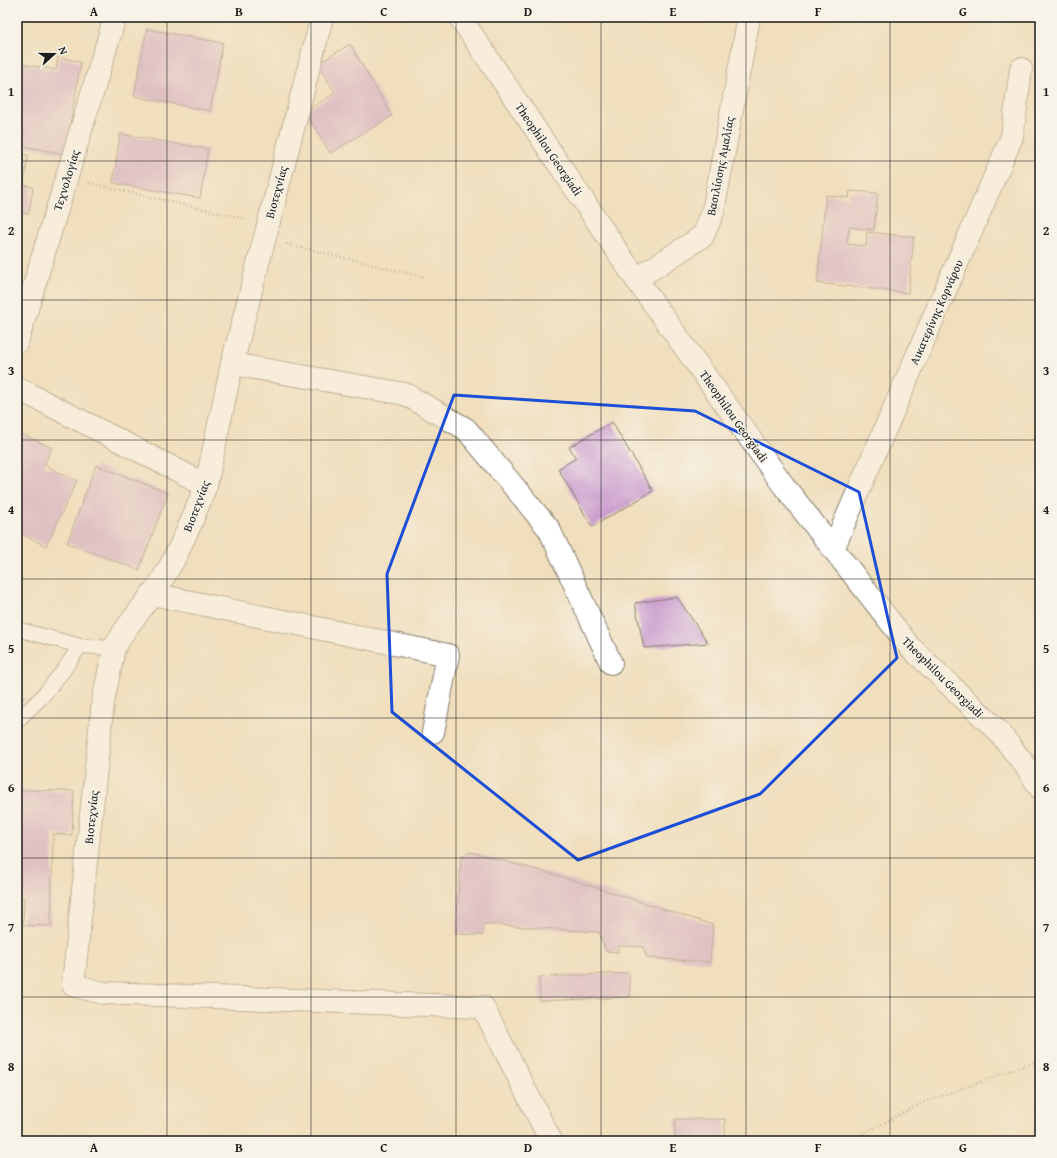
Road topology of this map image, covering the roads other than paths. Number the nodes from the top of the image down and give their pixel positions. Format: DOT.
graph roads {
  1 [pos="115,17"];
  2 [pos="322,17"];
  3 [pos="460,17"];
  4 [pos="749,17"];
  5 [pos="1021,69"];
  6 [pos="636,279"];
  7 [pos="17,342"];
  8 [pos="232,364"];
  9 [pos="17,388"];
  10 [pos="206,485"];
  11 [pos="832,549"];
  12 [pos="152,594"];
  13 [pos="17,629"];
  14 [pos="80,646"];
  15 [pos="114,648"];
  16 [pos="611,663"];
  17 [pos="17,721"];
  18 [pos="433,732"];
  19 [pos="1040,788"];
  20 [pos="551,1141"];
  1 -- 7 [label="street, Τεχνολογίας"];
  2 -- 8 [label="street, Βιοτεχνίας"];
  3 -- 6 [label="street, Theophilou Georgiadi"];
  4 -- 6 [label="street, Βασιλίσσης Αμαλίας"];
  5 -- 11 [label="street, Αικατερίνης Κορνάρου"];
  6 -- 11 [label="street, Theophilou Georgiadi"];
  8 -- 10 [label="street, Βιοτεχνίας"];
  8 -- 16 [label="street"];
  9 -- 10 [label="street"];
  10 -- 12 [label="street, Βιοτεχνίας"];
  11 -- 19 [label="street, Theophilou Georgiadi"];
  12 -- 15 [label="street, Βιοτεχνίας"];
  12 -- 18 [label="street"];
  13 -- 14 [label="lane"];
  14 -- 15 [label="lane"];
  14 -- 17 [label="lane"];
  15 -- 20 [label="street, Βιοτεχνίας"];
}
